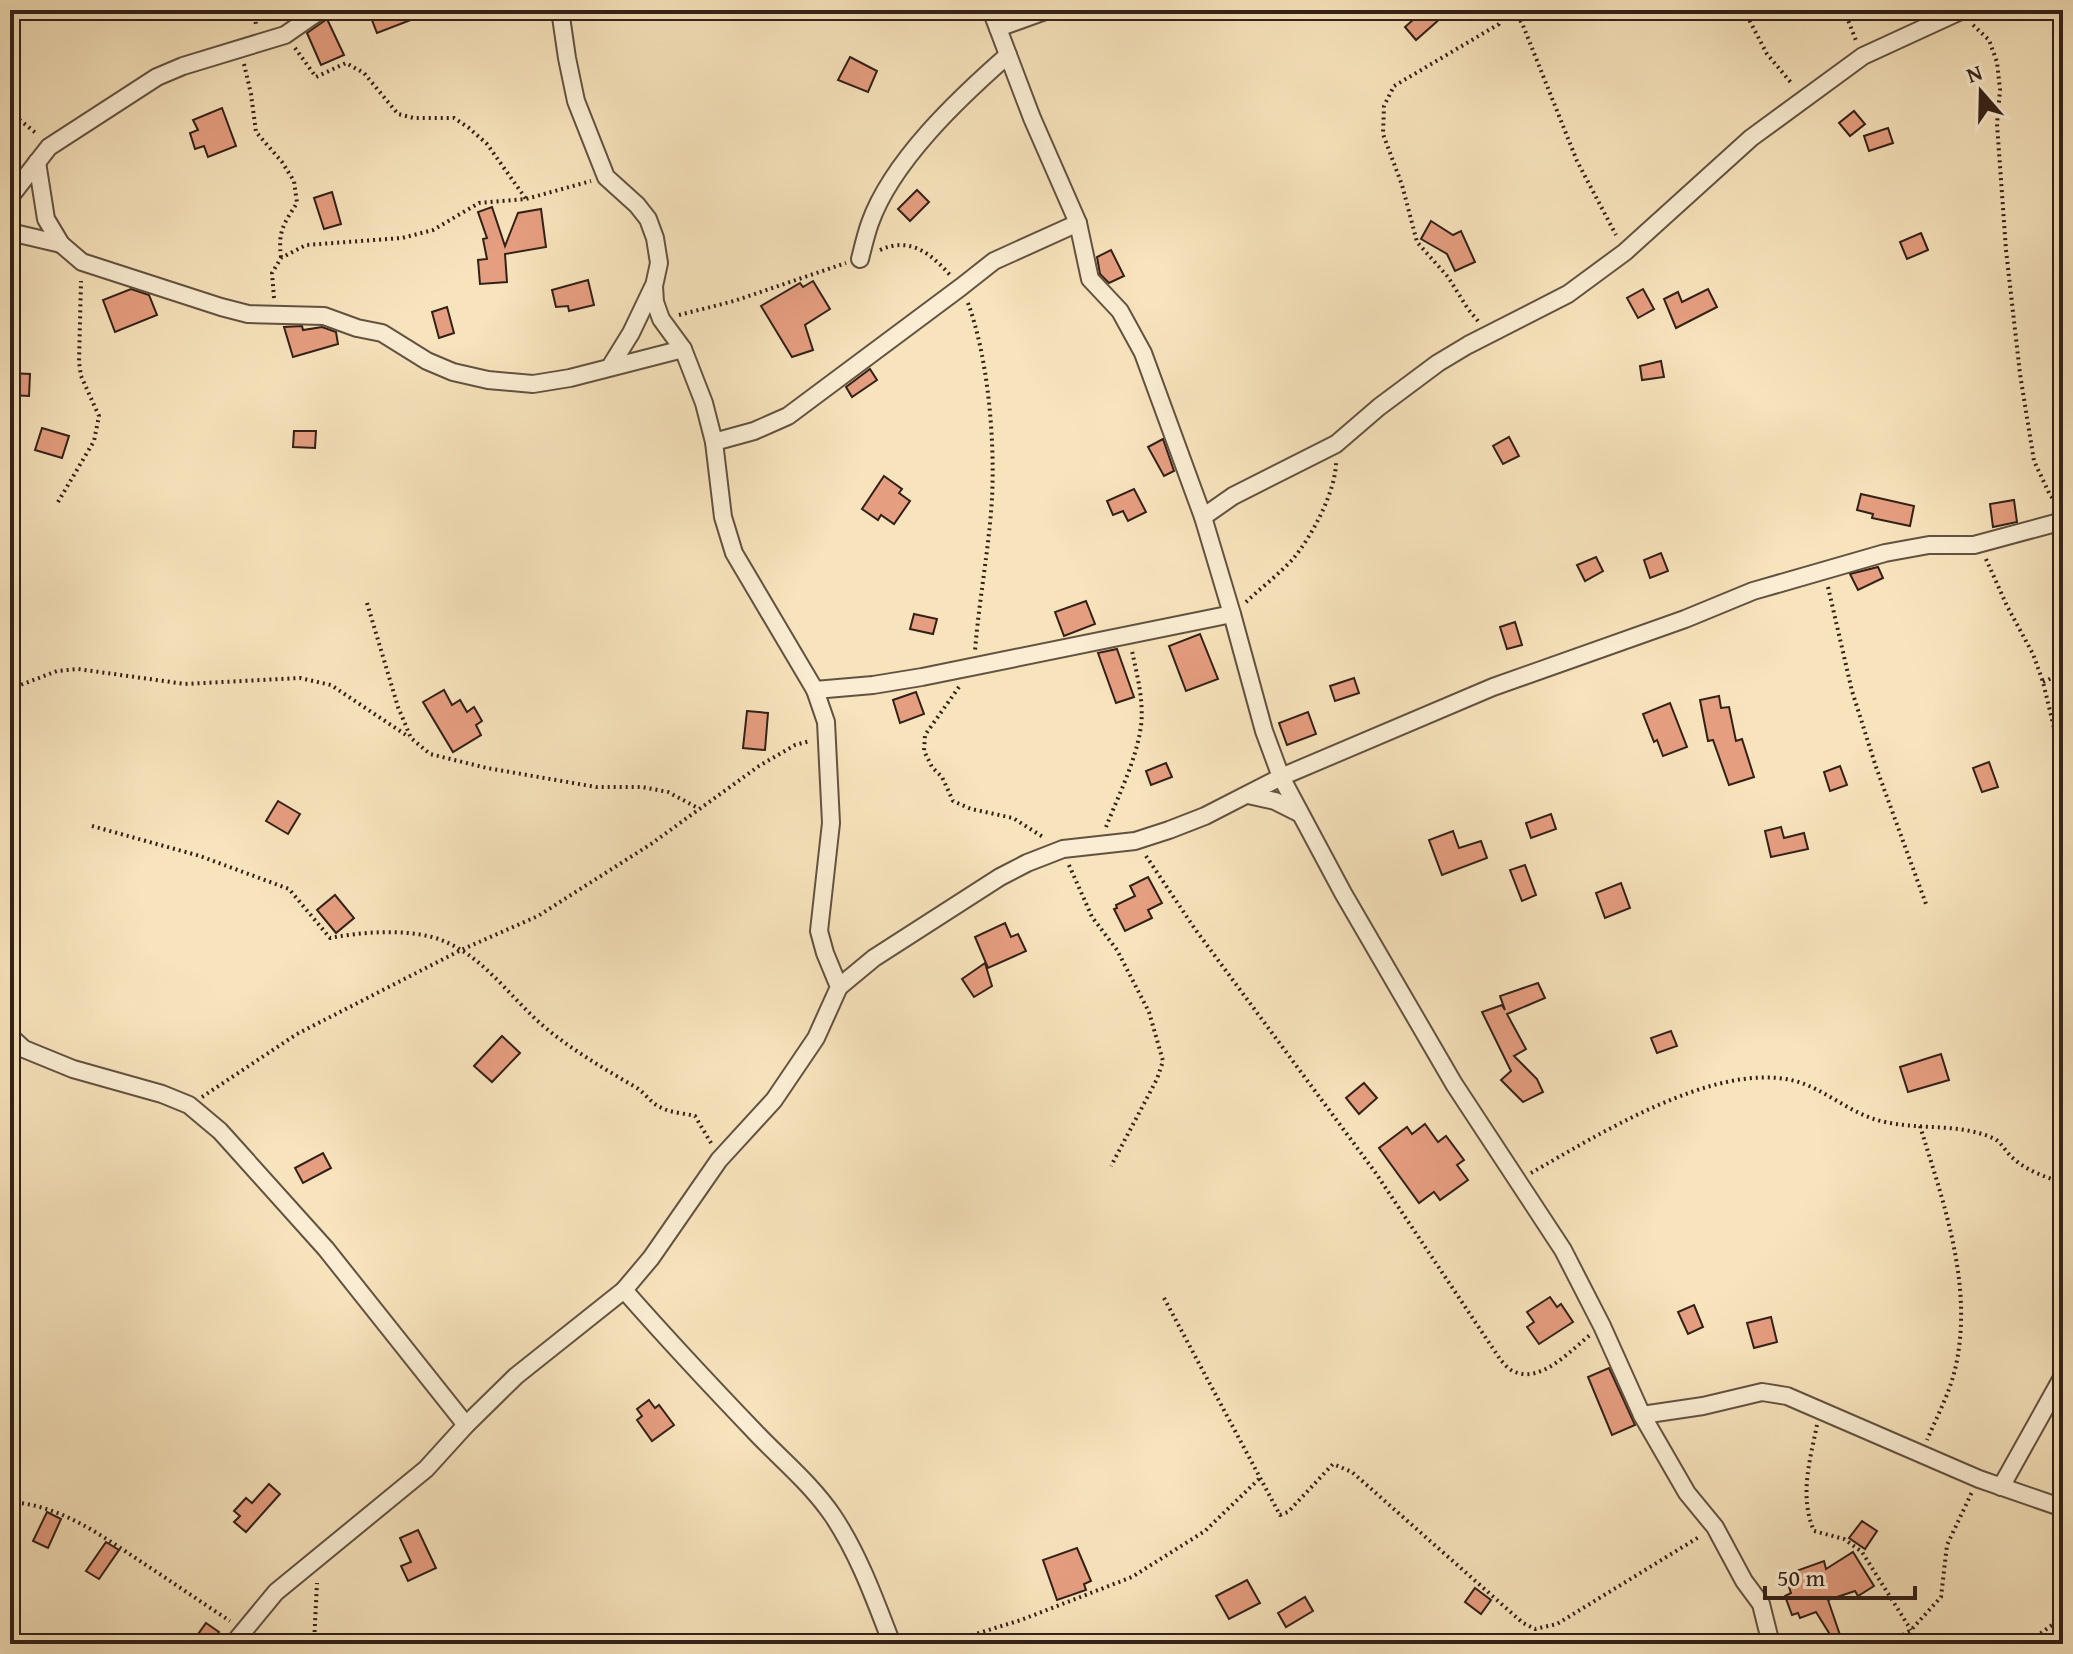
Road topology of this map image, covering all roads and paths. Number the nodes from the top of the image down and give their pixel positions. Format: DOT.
graph roads {
  1 [pos="321,10"];
  2 [pos="560,10"];
  3 [pos="991,10"];
  4 [pos="1048,10"];
  5 [pos="1505,10"];
  6 [pos="1720,10"];
  7 [pos="1743,10"];
  8 [pos="1844,10"];
  9 [pos="1960,12"];
  10 [pos="998,28"];
  11 [pos="285,35"];
  12 [pos="240,51"];
  13 [pos="1008,55"];
  14 [pos="1863,56"];
  15 [pos="1802,101"];
  16 [pos="10,112"];
  17 [pos="49,147"];
  18 [pos="37,162"];
  19 [pos="606,177"];
  20 [pos="10,197"];
  21 [pos="526,199"];
  22 [pos="1078,223"];
  23 [pos="10,232"];
  24 [pos="61,244"];
  25 [pos="1625,252"];
  26 [pos="281,258"];
  27 [pos="860,259"];
  28 [pos="82,262"];
  29 [pos="654,286"];
  30 [pos="961,287"];
  31 [pos="278,316"];
  32 [pos="661,319"];
  33 [pos="1490,335"];
  34 [pos="683,349"];
  35 [pos="610,367"];
  36 [pos="714,442"];
  37 [pos="1336,444"];
  38 [pos="58,502"];
  39 [pos="2063,511"];
  40 [pos="1203,517"];
  41 [pos="2063,521"];
  42 [pos="1974,545"];
  43 [pos="1824,569"];
  44 [pos="367,603"];
  45 [pos="1232,614"];
  46 [pos="1129,636"];
  47 [pos="973,666"];
  48 [pos="2063,673"];
  49 [pos="2043,682"];
  50 [pos="10,689"];
  51 [pos="815,690"];
  52 [pos="828,736"];
  53 [pos="411,738"];
  54 [pos="2063,765"];
  55 [pos="1281,777"];
  56 [pos="1248,795"];
  57 [pos="698,808"];
  58 [pos="1299,813"];
  59 [pos="92,826"];
  60 [pos="1135,841"];
  61 [pos="1098,844"];
  62 [pos="1063,849"];
  63 [pos="1926,904"];
  64 [pos="461,950"];
  65 [pos="839,987"];
  66 [pos="10,1036"];
  67 [pos="189,1105"];
  68 [pos="1920,1126"];
  69 [pos="719,1160"];
  70 [pos="1111,1166"];
  71 [pos="1519,1180"];
  72 [pos="2063,1183"];
  73 [pos="624,1290"];
  74 [pos="1164,1298"];
  75 [pos="1602,1326"];
  76 [pos="2063,1376"];
  77 [pos="1820,1408"];
  78 [pos="1642,1415"];
  79 [pos="466,1425"];
  80 [pos="1921,1454"];
  81 [pos="1260,1478"];
  82 [pos="1979,1479"];
  83 [pos="2001,1487"];
  84 [pos="10,1502"];
  85 [pos="2063,1508"];
  86 [pos="1715,1527"];
  87 [pos="317,1556"];
  88 [pos="2063,1617"];
  89 [pos="244,1630"];
  90 [pos="1911,1630"];
  91 [pos="233,1644"];
  92 [pos="314,1644"];
  93 [pos="892,1644"];
  94 [pos="943,1644"];
  95 [pos="1771,1644"];
  96 [pos="1887,1644"];
  97 [pos="2026,1644"];
  1 -- 11 [label="street"];
  2 -- 19 [label="street"];
  3 -- 10 [label="street"];
  4 -- 10 [label="street"];
  5 -- 25 [label="path"];
  5 -- 33 [label="path"];
  6 -- 7 [label="path"];
  7 -- 15 [label="path"];
  8 -- 14 [label="path"];
  9 -- 14 [label="street"];
  9 -- 39 [label="path"];
  10 -- 13 [label="street"];
  11 -- 12 [label="street"];
  11 -- 21 [label="path"];
  12 -- 17 [label="street"];
  12 -- 26 [label="path"];
  13 -- 22 [label="street"];
  13 -- 27 [label="street"];
  14 -- 15 [label="street"];
  15 -- 25 [label="street"];
  16 -- 17 [label="path"];
  17 -- 18 [label="street"];
  18 -- 20 [label="street"];
  18 -- 24 [label="street"];
  19 -- 21 [label="path"];
  19 -- 29 [label="street"];
  21 -- 26 [label="path"];
  22 -- 30 [label="street"];
  22 -- 40 [label="street"];
  23 -- 24 [label="street"];
  24 -- 28 [label="street"];
  25 -- 33 [label="street"];
  26 -- 31 [label="path"];
  27 -- 30 [label="path"];
  27 -- 32 [label="path"];
  28 -- 31 [label="street"];
  28 -- 38 [label="path"];
  29 -- 32 [label="street"];
  29 -- 35 [label="street"];
  30 -- 36 [label="street"];
  30 -- 47 [label="path"];
  31 -- 35 [label="street"];
  32 -- 34 [label="street"];
  33 -- 37 [label="street"];
  34 -- 35 [label="street"];
  34 -- 36 [label="street"];
  36 -- 51 [label="street"];
  37 -- 40 [label="street"];
  37 -- 45 [label="path"];
  40 -- 45 [label="street"];
  41 -- 42 [label="street"];
  42 -- 43 [label="street"];
  42 -- 49 [label="path"];
  43 -- 55 [label="street"];
  43 -- 63 [label="path"];
  44 -- 53 [label="path"];
  45 -- 46 [label="street"];
  45 -- 55 [label="street"];
  46 -- 47 [label="street"];
  46 -- 61 [label="path"];
  47 -- 51 [label="street"];
  47 -- 62 [label="path"];
  48 -- 49 [label="path"];
  49 -- 54 [label="path"];
  50 -- 53 [label="path"];
  51 -- 52 [label="street"];
  52 -- 57 [label="path"];
  52 -- 65 [label="street"];
  53 -- 57 [label="path"];
  55 -- 56 [label="street"];
  55 -- 58 [label="street"];
  56 -- 58 [label="street"];
  56 -- 60 [label="street"];
  57 -- 64 [label="path"];
  58 -- 71 [label="street"];
  59 -- 64 [label="path"];
  60 -- 61 [label="street"];
  60 -- 75 [label="path"];
  61 -- 62 [label="street"];
  62 -- 65 [label="street"];
  62 -- 70 [label="path"];
  64 -- 67 [label="path"];
  64 -- 69 [label="path"];
  65 -- 69 [label="street"];
  66 -- 67 [label="street"];
  67 -- 79 [label="street"];
  68 -- 71 [label="path"];
  68 -- 72 [label="path"];
  68 -- 80 [label="path"];
  69 -- 73 [label="street"];
  71 -- 75 [label="street"];
  73 -- 79 [label="street"];
  73 -- 93 [label="street"];
  74 -- 81 [label="path"];
  75 -- 78 [label="street"];
  76 -- 83 [label="street"];
  77 -- 78 [label="street"];
  77 -- 80 [label="street"];
  77 -- 90 [label="path"];
  78 -- 86 [label="street"];
  79 -- 87 [label="street"];
  80 -- 82 [label="street"];
  81 -- 86 [label="path"];
  81 -- 94 [label="path"];
  82 -- 83 [label="street"];
  82 -- 90 [label="path"];
  83 -- 85 [label="street"];
  84 -- 89 [label="path"];
  86 -- 95 [label="street"];
  87 -- 89 [label="street"];
  87 -- 92 [label="path"];
  88 -- 97 [label="path"];
  89 -- 91 [label="street"];
  90 -- 96 [label="path"];
}
